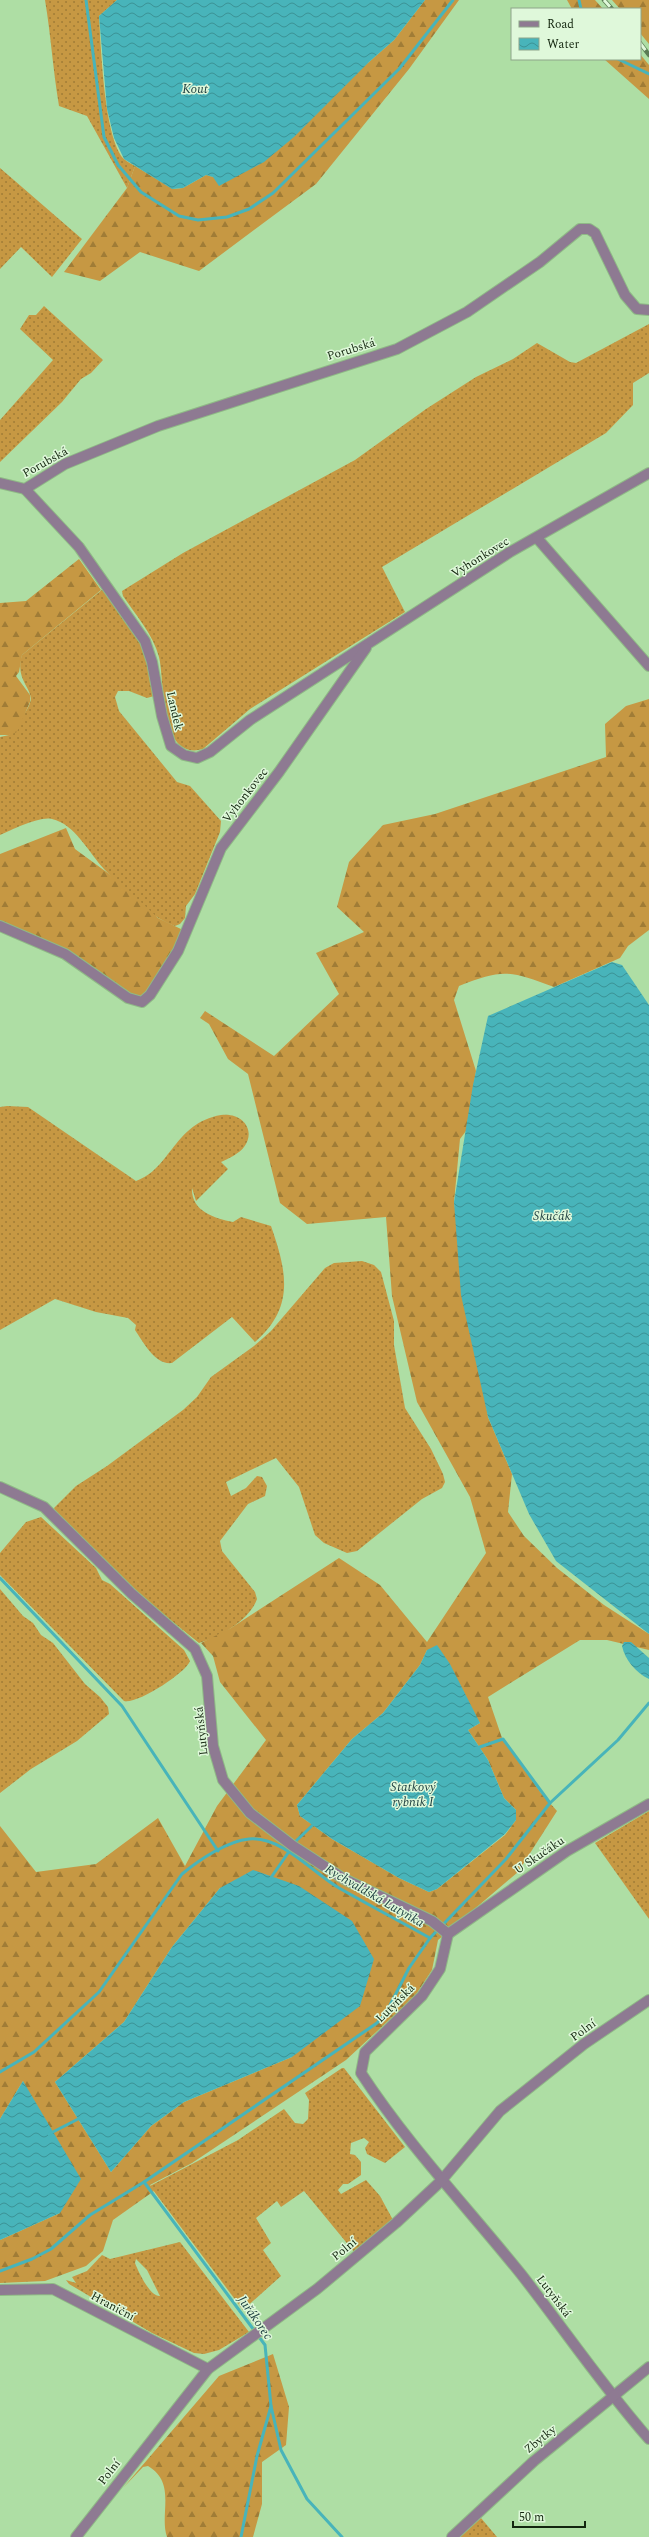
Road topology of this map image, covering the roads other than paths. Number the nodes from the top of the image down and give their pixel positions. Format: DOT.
graph roads {
  1 [pos="649,310"];
  2 [pos="649,473"];
  3 [pos="0,483"];
  4 [pos="25,489"];
  5 [pos="537,538"];
  6 [pos="369,643"];
  7 [pos="649,666"];
  8 [pos="0,926"];
  9 [pos="0,1487"];
  10 [pos="649,1804"];
  11 [pos="448,1934"];
  12 [pos="649,2000"];
  13 [pos="441,2181"];
  14 [pos="0,2290"];
  15 [pos="649,2367"];
  16 [pos="208,2369"];
  17 [pos="613,2396"];
  18 [pos="649,2439"];
  19 [pos="76,2537"];
  20 [pos="452,2537"];
  1 -- 4 [label="street, Porubská"];
  2 -- 5 [label="street, Vyhonkovec"];
  3 -- 4 [label="street, Porubská"];
  4 -- 6 [label="street, Landek"];
  5 -- 6 [label="street, Vyhonkovec"];
  5 -- 7 [label="street"];
  6 -- 8 [label="street, Vyhonkovec"];
  9 -- 11 [label="street, Lutyňská"];
  10 -- 11 [label="street, U Skučáku"];
  11 -- 13 [label="street, Lutyňská"];
  12 -- 13 [label="street, Polní"];
  13 -- 16 [label="street, Polní"];
  13 -- 17 [label="street, Lutyňská"];
  14 -- 16 [label="street, Hraniční"];
  15 -- 17 [label="street, Zbytky"];
  16 -- 19 [label="street, Polní"];
  17 -- 18 [label="street, Lutyňská"];
  17 -- 20 [label="street, Zbytky"];
}
